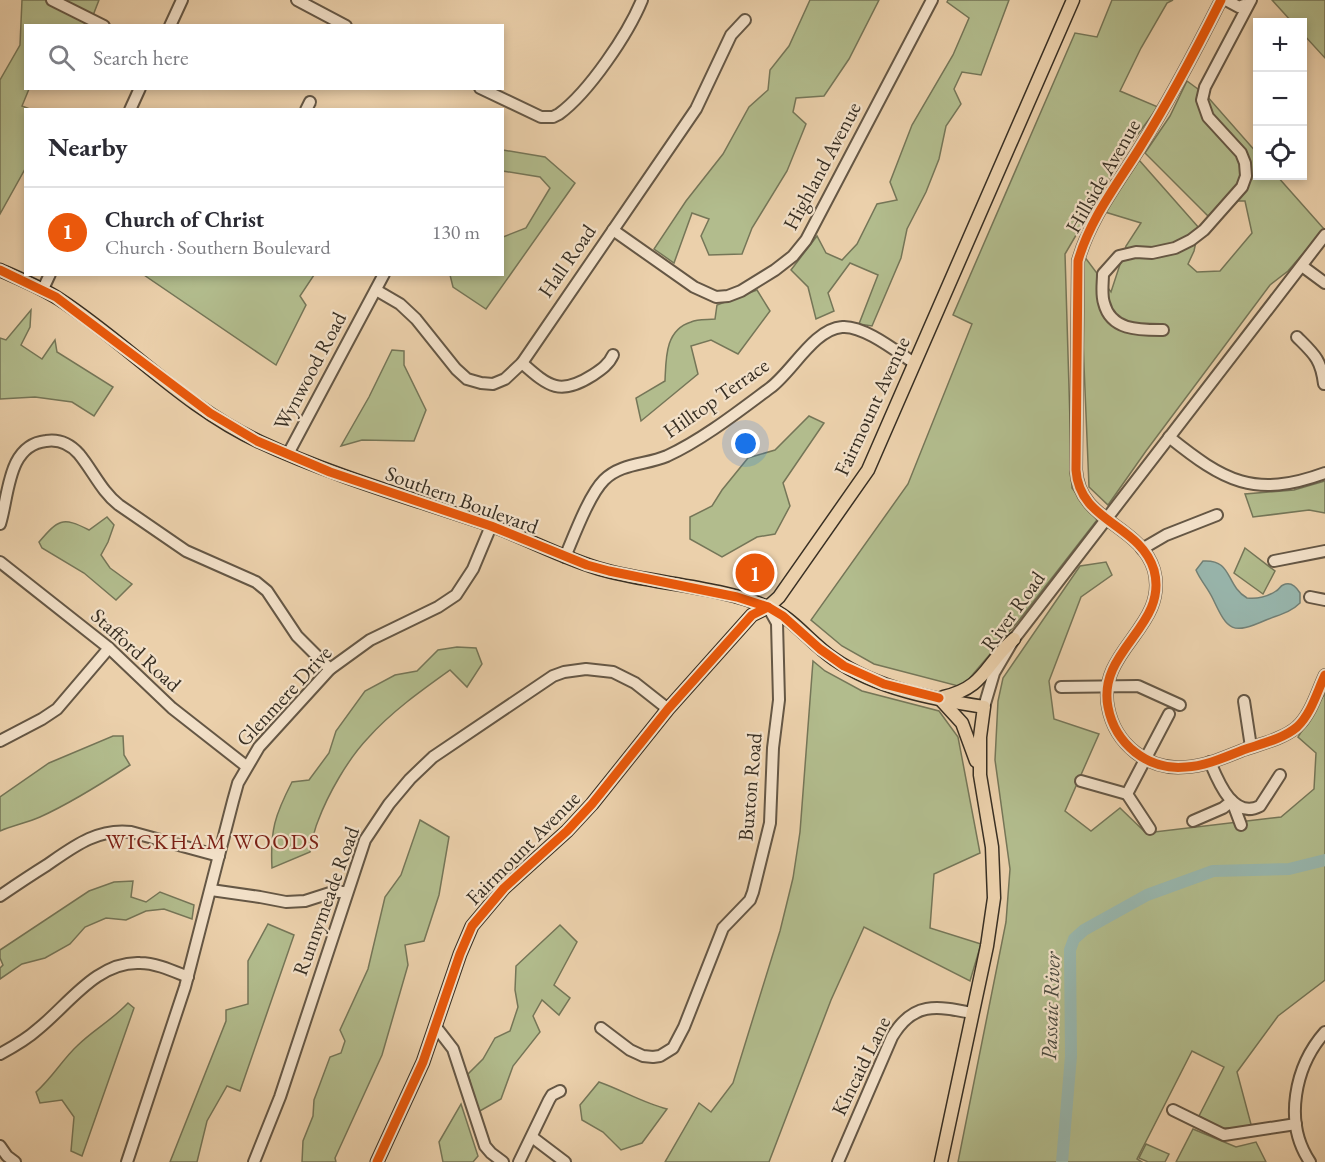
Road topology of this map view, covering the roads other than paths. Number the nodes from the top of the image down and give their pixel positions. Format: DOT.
graph roads {
  1 [pos="52,0"];
  2 [pos="182,0"];
  3 [pos="297,0"];
  4 [pos="642,0"];
  5 [pos="932,0"];
  6 [pos="1073,0"];
  7 [pos="1221,0"];
  8 [pos="1226,0"];
  9 [pos="1245,3"];
  10 [pos="746,20"];
  11 [pos="100,24"];
  12 [pos="171,24"];
  13 [pos="342,24"];
  14 [pos="139,90"];
  15 [pos="484,90"];
  16 [pos="131,108"];
  17 [pos="613,230"];
  18 [pos="1325,236"];
  19 [pos="1302,266"];
  20 [pos="0,270"];
  21 [pos="49,276"];
  22 [pos="383,276"];
  23 [pos="1325,283"];
  24 [pos="43,289"];
  25 [pos="376,290"];
  26 [pos="1163,330"];
  27 [pos="1297,337"];
  28 [pos="613,355"];
  29 [pos="522,363"];
  30 [pos="914,363"];
  31 [pos="1324,384"];
  32 [pos="1169,437"];
  33 [pos="288,454"];
  34 [pos="1325,473"];
  35 [pos="3,502"];
  36 [pos="1217,514"];
  37 [pos="1107,519"];
  38 [pos="0,524"];
  39 [pos="491,526"];
  40 [pos="1142,549"];
  41 [pos="1325,552"];
  42 [pos="565,557"];
  43 [pos="1274,561"];
  44 [pos="0,562"];
  45 [pos="1310,597"];
  46 [pos="1325,600"];
  47 [pos="768,607"];
  48 [pos="1014,639"];
  49 [pos="109,648"];
  50 [pos="330,669"];
  51 [pos="1325,677"];
  52 [pos="1061,687"];
  53 [pos="1108,687"];
  54 [pos="939,698"];
  55 [pos="1244,701"];
  56 [pos="1180,705"];
  57 [pos="984,707"];
  58 [pos="668,709"];
  59 [pos="1169,714"];
  60 [pos="0,741"];
  61 [pos="1251,747"];
  62 [pos="1145,759"];
  63 [pos="1210,762"];
  64 [pos="246,766"];
  65 [pos="980,775"];
  66 [pos="1280,775"];
  67 [pos="1081,781"];
  68 [pos="1127,794"];
  69 [pos="1232,801"];
  70 [pos="1193,822"];
  71 [pos="1241,825"];
  72 [pos="1150,829"];
  73 [pos="219,855"];
  74 [pos="211,890"];
  75 [pos="347,892"];
  76 [pos="0,896"];
  77 [pos="188,977"];
  78 [pos="972,1013"];
  79 [pos="436,1027"];
  80 [pos="602,1028"];
  81 [pos="1325,1032"];
  82 [pos="0,1054"];
  83 [pos="560,1091"];
  84 [pos="1173,1110"];
  85 [pos="1296,1124"];
  86 [pos="532,1137"];
  87 [pos="0,1146"];
  88 [pos="15,1162"];
  89 [pos="127,1162"];
  90 [pos="254,1162"];
  91 [pos="377,1162"];
  92 [pos="503,1162"];
  93 [pos="519,1162"];
  94 [pos="565,1162"];
  95 [pos="838,1162"];
  96 [pos="941,1162"];
  97 [pos="1310,1162"];
  1 -- 11 [label="street"];
  2 -- 12 [label="street"];
  3 -- 13 [label="street"];
  4 -- 15 [label="street"];
  5 -- 17 [label="street, Highland Avenue"];
  6 -- 30 [label="main road, Fairmount Avenue"];
  7 -- 37 [label="street, Hillside Avenue"];
  8 -- 9 [label="street"];
  9 -- 26 [label="street"];
  10 -- 17 [label="street, Hall Road"];
  14 -- 16 [label="street"];
  17 -- 29 [label="street, Hall Road"];
  18 -- 19 [label="street, River Road"];
  19 -- 23 [label="street"];
  19 -- 32 [label="street, River Road"];
  20 -- 24 [label="main road, Southern Boulevard"];
  21 -- 24 [label="street"];
  22 -- 25 [label="street, Wynwood Road"];
  24 -- 33 [label="main road, Southern Boulevard"];
  25 -- 29 [label="street, Hall Road"];
  25 -- 33 [label="street, Wynwood Road"];
  27 -- 31 [label="street"];
  28 -- 29 [label="street"];
  30 -- 42 [label="street, Hilltop Terrace"];
  30 -- 47 [label="main road, Fairmount Avenue"];
  32 -- 34 [label="street"];
  32 -- 37 [label="street, River Road"];
  33 -- 39 [label="main road, Southern Boulevard"];
  35 -- 38 [label="street"];
  35 -- 50 [label="street"];
  36 -- 40 [label="street"];
  37 -- 40 [label="street, Hillside Avenue"];
  37 -- 48 [label="street, River Road"];
  39 -- 42 [label="main road, Southern Boulevard"];
  39 -- 50 [label="street, Glenmere Drive"];
  40 -- 53 [label="street"];
  41 -- 43 [label="street"];
  42 -- 47 [label="main road, Southern Boulevard"];
  44 -- 49 [label="street, Stafford Road"];
  45 -- 46 [label="street"];
  47 -- 54 [label="main road, Southern Boulevard"];
  47 -- 58 [label="main road, Fairmount Avenue"];
  47 -- 80 [label="street, Buxton Road"];
  48 -- 54 [label="main road"];
  48 -- 57 [label="street, River Road"];
  49 -- 60 [label="street"];
  49 -- 64 [label="street, Stafford Road"];
  50 -- 64 [label="street, Glenmere Drive"];
  51 -- 61 [label="street"];
  52 -- 53 [label="street"];
  53 -- 56 [label="street"];
  53 -- 62 [label="street"];
  54 -- 57 [label="main road, Southern Boulevard"];
  54 -- 65 [label="main road"];
  55 -- 61 [label="street"];
  57 -- 65 [label="main road, River Road"];
  58 -- 75 [label="street, Runnymeade Road"];
  58 -- 79 [label="main road, Fairmount Avenue"];
  59 -- 62 [label="street"];
  61 -- 63 [label="street"];
  62 -- 63 [label="street"];
  62 -- 68 [label="street"];
  63 -- 69 [label="street"];
  64 -- 73 [label="street, Glenmere Drive"];
  65 -- 78 [label="main road, River Road"];
  66 -- 69 [label="street"];
  67 -- 68 [label="street"];
  68 -- 72 [label="street"];
  69 -- 70 [label="street"];
  69 -- 71 [label="street"];
  73 -- 74 [label="street, Glenmere Drive"];
  73 -- 76 [label="street"];
  74 -- 75 [label="street"];
  74 -- 77 [label="street, Glenmere Drive"];
  75 -- 90 [label="street, Runnymeade Road"];
  77 -- 82 [label="street"];
  77 -- 89 [label="street, Glenmere Drive"];
  78 -- 95 [label="street, Kincaid Lane"];
  78 -- 96 [label="main road, River Road"];
  79 -- 91 [label="main road, Fairmount Avenue"];
  79 -- 92 [label="street"];
  81 -- 85 [label="street"];
  83 -- 86 [label="street"];
  84 -- 85 [label="street"];
  85 -- 97 [label="street"];
  86 -- 93 [label="street"];
  86 -- 94 [label="street"];
  87 -- 88 [label="street"];
}
